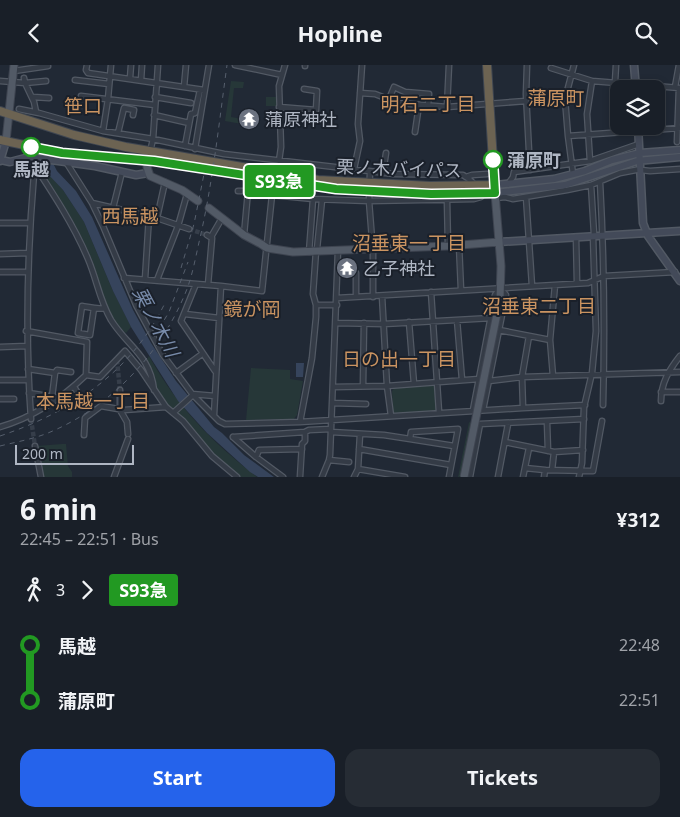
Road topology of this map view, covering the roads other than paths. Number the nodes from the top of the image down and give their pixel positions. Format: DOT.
graph roads {
  1 [pos="87,65"];
  2 [pos="111,65"];
  3 [pos="131,65"];
  4 [pos="142,65"];
  5 [pos="158,65"];
  6 [pos="186,65"];
  7 [pos="209,65"];
  8 [pos="235,65"];
  9 [pos="285,65"];
  10 [pos="362,65"];
  11 [pos="449,65"];
  12 [pos="487,65"];
  13 [pos="527,65"];
  14 [pos="574,65"];
  15 [pos="616,65"];
  16 [pos="634,65"];
  17 [pos="679,65"];
  18 [pos="48,66"];
  19 [pos="14,68"];
  20 [pos="551,68"];
  21 [pos="110,75"];
  22 [pos="282,75"];
  23 [pos="571,75"];
  24 [pos="123,77"];
  25 [pos="130,78"];
  26 [pos="24,80"];
  27 [pos="74,80"];
  28 [pos="141,80"];
  29 [pos="615,80"];
  30 [pos="635,80"];
  31 [pos="0,81"];
  32 [pos="46,81"];
  33 [pos="592,81"];
  34 [pos="156,82"];
  35 [pos="610,82"];
  36 [pos="13,83"];
  37 [pos="109,84"];
  38 [pos="122,84"];
  39 [pos="184,87"];
  40 [pos="665,88"];
  41 [pos="678,88"];
  42 [pos="304,89"];
  43 [pos="202,90"];
  44 [pos="360,93"];
  45 [pos="32,97"];
  46 [pos="81,97"];
  47 [pos="155,97"];
  48 [pos="49,98"];
  49 [pos="108,99"];
  50 [pos="389,99"];
  51 [pos="526,101"];
  52 [pos="191,103"];
  53 [pos="154,105"];
  54 [pos="419,105"];
  55 [pos="428,105"];
  56 [pos="490,105"];
  57 [pos="279,107"];
  58 [pos="447,107"];
  59 [pos="19,109"];
  60 [pos="0,111"];
  61 [pos="38,112"];
  62 [pos="10,114"];
  63 [pos="133,115"];
  64 [pos="154,115"];
  65 [pos="36,122"];
  66 [pos="189,123"];
  67 [pos="665,128"];
  68 [pos="679,128"];
  69 [pos="103,131"];
  70 [pos="610,131"];
  71 [pos="415,132"];
  72 [pos="118,133"];
  73 [pos="588,134"];
  74 [pos="638,135"];
  75 [pos="568,136"];
  76 [pos="152,139"];
  77 [pos="3,140"];
  78 [pos="677,142"];
  79 [pos="639,144"];
  80 [pos="185,146"];
  81 [pos="196,149"];
  82 [pos="680,150"];
  83 [pos="386,153"];
  84 [pos="149,156"];
  85 [pos="29,157"];
  86 [pos="640,157"];
  87 [pos="680,157"];
  88 [pos="0,161"];
  89 [pos="280,161"];
  90 [pos="590,161"];
  91 [pos="66,162"];
  92 [pos="571,165"];
  93 [pos="36,169"];
  94 [pos="354,169"];
  95 [pos="641,169"];
  96 [pos="680,169"];
  97 [pos="370,171"];
  98 [pos="530,171"];
  99 [pos="122,172"];
  100 [pos="148,173"];
  101 [pos="383,173"];
  102 [pos="487,174"];
  103 [pos="573,174"];
  104 [pos="249,175"];
  105 [pos="466,177"];
  106 [pos="164,182"];
  107 [pos="600,182"];
  108 [pos="508,184"];
  109 [pos="475,185"];
  110 [pos="591,185"];
  111 [pos="369,188"];
  112 [pos="238,191"];
  113 [pos="248,191"];
  114 [pos="495,192"];
  115 [pos="484,193"];
  116 [pos="187,194"];
  117 [pos="272,195"];
  118 [pos="526,197"];
  119 [pos="313,199"];
  120 [pos="322,200"];
  121 [pos="447,200"];
  122 [pos="198,201"];
  123 [pos="369,201"];
  124 [pos="92,203"];
  125 [pos="114,208"];
  126 [pos="209,208"];
  127 [pos="149,216"];
  128 [pos="157,218"];
  129 [pos="222,218"];
  130 [pos="0,223"];
  131 [pos="30,223"];
  132 [pos="178,226"];
  133 [pos="189,229"];
  134 [pos="680,231"];
  135 [pos="648,233"];
  136 [pos="244,235"];
  137 [pos="593,236"];
  138 [pos="603,236"];
  139 [pos="576,237"];
  140 [pos="530,240"];
  141 [pos="499,242"];
  142 [pos="459,245"];
  143 [pos="448,246"];
  144 [pos="267,248"];
  145 [pos="372,248"];
  146 [pos="338,250"];
  147 [pos="314,251"];
  148 [pos="28,253"];
  149 [pos="0,254"];
  150 [pos="0,272"];
  151 [pos="27,272"];
  152 [pos="356,273"];
  153 [pos="604,276"];
  154 [pos="678,277"];
  155 [pos="124,278"];
  156 [pos="145,279"];
  157 [pos="157,280"];
  158 [pos="594,281"];
  159 [pos="196,283"];
  160 [pos="577,283"];
  161 [pos="208,285"];
  162 [pos="555,285"];
  163 [pos="221,286"];
  164 [pos="532,286"];
  165 [pos="500,288"];
  166 [pos="461,290"];
  167 [pos="431,292"];
  168 [pos="382,296"];
  169 [pos="356,297"];
  170 [pos="373,297"];
  171 [pos="337,298"];
  172 [pos="316,305"];
  173 [pos="337,305"];
  174 [pos="94,308"];
  175 [pos="105,308"];
  176 [pos="185,314"];
  177 [pos="492,317"];
  178 [pos="219,318"];
  179 [pos="457,320"];
  180 [pos="432,321"];
  181 [pos="409,322"];
  182 [pos="336,323"];
  183 [pos="364,323"];
  184 [pos="384,324"];
  185 [pos="499,330"];
  186 [pos="26,331"];
  187 [pos="529,336"];
  188 [pos="550,340"];
  189 [pos="27,346"];
  190 [pos="0,347"];
  191 [pos="202,354"];
  192 [pos="680,356"];
  193 [pos="28,369"];
  194 [pos="669,371"];
  195 [pos="680,371"];
  196 [pos="71,372"];
  197 [pos="216,372"];
  198 [pos="55,373"];
  199 [pos="176,373"];
  200 [pos="592,373"];
  201 [pos="604,373"];
  202 [pos="86,375"];
  203 [pos="553,375"];
  204 [pos="522,377"];
  205 [pos="479,379"];
  206 [pos="0,380"];
  207 [pos="28,380"];
  208 [pos="462,380"];
  209 [pos="488,381"];
  210 [pos="437,382"];
  211 [pos="414,384"];
  212 [pos="363,386"];
  213 [pos="74,387"];
  214 [pos="333,387"];
  215 [pos="387,387"];
  216 [pos="120,390"];
  217 [pos="154,390"];
  218 [pos="661,392"];
  219 [pos="680,392"];
  220 [pos="29,393"];
  221 [pos="193,395"];
  222 [pos="215,395"];
  223 [pos="80,396"];
  224 [pos="52,397"];
  225 [pos="60,398"];
  226 [pos="0,399"];
  227 [pos="14,399"];
  228 [pos="661,401"];
  229 [pos="332,403"];
  230 [pos="366,403"];
  231 [pos="585,405"];
  232 [pos="603,405"];
  233 [pos="166,407"];
  234 [pos="523,408"];
  235 [pos="120,409"];
  236 [pos="473,410"];
  237 [pos="483,410"];
  238 [pos="174,412"];
  239 [pos="439,412"];
  240 [pos="214,415"];
  241 [pos="391,416"];
  242 [pos="31,417"];
  243 [pos="584,419"];
  244 [pos="332,420"];
  245 [pos="602,421"];
  246 [pos="300,422"];
  247 [pos="547,422"];
  248 [pos="508,424"];
  249 [pos="0,427"];
  250 [pos="331,431"];
  251 [pos="305,432"];
  252 [pos="360,433"];
  253 [pos="84,435"];
  254 [pos="410,439"];
  255 [pos="506,442"];
  256 [pos="35,446"];
  257 [pos="454,446"];
  258 [pos="529,448"];
  259 [pos="302,449"];
  260 [pos="359,449"];
  261 [pos="583,450"];
  262 [pos="548,451"];
  263 [pos="554,452"];
  264 [pos="256,457"];
  265 [pos="329,461"];
  266 [pos="349,462"];
  267 [pos="451,465"];
  268 [pos="525,468"];
  269 [pos="358,469"];
  270 [pos="545,470"];
  271 [pos="552,470"];
  272 [pos="582,471"];
  273 [pos="41,477"];
  274 [pos="114,477"];
  275 [pos="237,477"];
  276 [pos="283,477"];
  277 [pos="300,477"];
  278 [pos="322,477"];
  279 [pos="354,477"];
  280 [pos="405,477"];
  281 [pos="448,477"];
  282 [pos="464,477"];
  283 [pos="470,477"];
  284 [pos="498,477"];
  285 [pos="523,477"];
  286 [pos="544,477"];
  287 [pos="579,477"];
  1 -- 21 [label="street"];
  2 -- 21 [label="street"];
  3 -- 25 [label="street"];
  4 -- 28 [label="street"];
  5 -- 34 [label="street"];
  6 -- 39 [label="street"];
  7 -- 43 [label="street"];
  8 -- 22 [label="street"];
  9 -- 22 [label="street"];
  10 -- 44 [label="street"];
  11 -- 58 [label="street"];
  12 -- 56 [label="highway"];
  13 -- 51 [label="street"];
  14 -- 23 [label="street"];
  15 -- 29 [label="street"];
  16 -- 30 [label="street"];
  17 -- 41 [label="street"];
  18 -- 19 [label="street"];
  19 -- 36 [label="main road"];
  20 -- 23 [label="street"];
  21 -- 24 [label="street"];
  21 -- 37 [label="street"];
  22 -- 57 [label="street"];
  23 -- 33 [label="street"];
  23 -- 75 [label="street"];
  24 -- 25 [label="street"];
  24 -- 38 [label="street"];
  25 -- 28 [label="street"];
  26 -- 32 [label="street"];
  26 -- 36 [label="street"];
  26 -- 45 [label="street"];
  27 -- 37 [label="street"];
  28 -- 34 [label="street"];
  31 -- 36 [label="street"];
  33 -- 35 [label="street"];
  33 -- 73 [label="street"];
  34 -- 39 [label="street"];
  34 -- 47 [label="street"];
  36 -- 62 [label="main road"];
  37 -- 49 [label="street"];
  39 -- 43 [label="street"];
  40 -- 41 [label="street"];
  41 -- 68 [label="street"];
  42 -- 57 [label="street"];
  43 -- 66 [label="street"];
  43 -- 81 [label="street"];
  44 -- 50 [label="street"];
  44 -- 94 [label="street"];
  45 -- 48 [label="street"];
  45 -- 61 [label="street"];
  46 -- 49 [label="street"];
  47 -- 52 [label="street"];
  47 -- 53 [label="street"];
  49 -- 53 [label="street"];
  49 -- 69 [label="street"];
  50 -- 54 [label="street"];
  50 -- 55 [label="street"];
  51 -- 56 [label="street"];
  51 -- 98 [label="street"];
  53 -- 64 [label="street"];
  54 -- 55 [label="street"];
  54 -- 71 [label="street"];
  55 -- 58 [label="street"];
  56 -- 58 [label="street"];
  56 -- 114 [label="highway"];
  57 -- 89 [label="street"];
  59 -- 61 [label="street"];
  60 -- 62 [label="highway, 栗ノ木バイパス"];
  61 -- 65 [label="street"];
  61 -- 69 [label="street"];
  62 -- 65 [label="highway, 栗ノ木バイパス"];
  62 -- 77 [label="main road"];
  63 -- 72 [label="street"];
  64 -- 66 [label="street"];
  64 -- 76 [label="street"];
  65 -- 84 [label="highway, 栗ノ木バイパス"];
  66 -- 80 [label="street"];
  67 -- 68 [label="street"];
  68 -- 78 [label="street"];
  69 -- 72 [label="street"];
  70 -- 73 [label="street"];
  72 -- 76 [label="street"];
  73 -- 75 [label="street"];
  73 -- 90 [label="street"];
  74 -- 79 [label="street"];
  75 -- 92 [label="street"];
  76 -- 80 [label="street"];
  76 -- 84 [label="street"];
  77 -- 84 [label="highway, 栗ノ木バイパス"];
  77 -- 88 [label="street"];
  79 -- 86 [label="street"];
  79 -- 90 [label="street"];
  80 -- 81 [label="street"];
  81 -- 89 [label="street"];
  82 -- 86 [label="street, 栗ノ木バイパス"];
  83 -- 101 [label="street"];
  84 -- 100 [label="main road"];
  84 -- 104 [label="highway, 栗ノ木バイパス"];
  84 -- 111 [label="highway, 栗ノ木バイパス"];
  85 -- 88 [label="street"];
  85 -- 91 [label="street"];
  85 -- 93 [label="street"];
  86 -- 87 [label="street, 栗ノ木バイパス"];
  86 -- 95 [label="street"];
  86 -- 103 [label="street, 栗ノ木バイパス"];
  86 -- 114 [label="street, 栗ノ木バイパス"];
  89 -- 94 [label="street"];
  90 -- 92 [label="street"];
  91 -- 99 [label="street"];
  91 -- 124 [label="street"];
  92 -- 98 [label="street"];
  92 -- 103 [label="street"];
  93 -- 131 [label="street"];
  93 -- 175 [label="street"];
  94 -- 97 [label="street"];
  95 -- 96 [label="street"];
  95 -- 107 [label="street"];
  95 -- 135 [label="street"];
  97 -- 101 [label="street"];
  97 -- 111 [label="street"];
  98 -- 108 [label="street"];
  99 -- 100 [label="street"];
  99 -- 125 [label="street"];
  100 -- 106 [label="main road"];
  101 -- 105 [label="street"];
  102 -- 105 [label="street"];
  103 -- 108 [label="street, 栗ノ木バイパス"];
  104 -- 111 [label="highway, 栗ノ木バイパス"];
  104 -- 113 [label="street"];
  105 -- 109 [label="street"];
  106 -- 116 [label="main road"];
  106 -- 128 [label="street"];
  107 -- 110 [label="street"];
  107 -- 138 [label="street"];
  108 -- 114 [label="street, 栗ノ木バイパス"];
  109 -- 111 [label="highway, 栗ノ木バイパス"];
  109 -- 114 [label="highway, 栗ノ木バイパス"];
  110 -- 118 [label="street"];
  110 -- 137 [label="street"];
  111 -- 115 [label="highway, 栗ノ木バイパス"];
  111 -- 123 [label="street"];
  112 -- 113 [label="street"];
  113 -- 117 [label="street"];
  113 -- 136 [label="street"];
  114 -- 115 [label="highway, 栗ノ木バイパス"];
  114 -- 118 [label="street"];
  114 -- 141 [label="main road"];
  115 -- 121 [label="street"];
  116 -- 122 [label="main road"];
  116 -- 132 [label="street"];
  117 -- 119 [label="street"];
  117 -- 144 [label="street"];
  118 -- 140 [label="street"];
  119 -- 120 [label="street"];
  119 -- 147 [label="street"];
  120 -- 123 [label="street"];
  120 -- 147 [label="street"];
  121 -- 123 [label="street"];
  121 -- 143 [label="street"];
  123 -- 145 [label="street"];
  124 -- 125 [label="street"];
  124 -- 155 [label="street"];
  125 -- 127 [label="street"];
  126 -- 129 [label="main road"];
  127 -- 128 [label="street"];
  127 -- 156 [label="street"];
  128 -- 132 [label="street"];
  129 -- 136 [label="main road"];
  129 -- 161 [label="street"];
  130 -- 131 [label="street"];
  131 -- 148 [label="street"];
  132 -- 133 [label="street"];
  132 -- 157 [label="street"];
  134 -- 135 [label="street"];
  135 -- 138 [label="street"];
  135 -- 154 [label="street"];
  136 -- 144 [label="main road"];
  137 -- 138 [label="street"];
  137 -- 139 [label="street"];
  137 -- 158 [label="street"];
  138 -- 153 [label="street"];
  139 -- 140 [label="street"];
  139 -- 160 [label="street"];
  140 -- 141 [label="street"];
  140 -- 164 [label="street"];
  141 -- 142 [label="main road"];
  141 -- 165 [label="main road"];
  142 -- 143 [label="main road"];
  142 -- 166 [label="street"];
  143 -- 145 [label="main road"];
  144 -- 147 [label="main road"];
  144 -- 163 [label="street"];
  145 -- 146 [label="main road"];
  145 -- 170 [label="street"];
  146 -- 147 [label="main road"];
  146 -- 171 [label="street"];
  147 -- 172 [label="street"];
  148 -- 149 [label="street"];
  148 -- 151 [label="street"];
  150 -- 151 [label="street"];
  151 -- 186 [label="street"];
  152 -- 169 [label="street"];
  153 -- 154 [label="street"];
  153 -- 158 [label="street"];
  153 -- 201 [label="street"];
  155 -- 156 [label="street"];
  155 -- 199 [label="street"];
  156 -- 157 [label="street"];
  157 -- 159 [label="street"];
  158 -- 160 [label="street"];
  158 -- 200 [label="street"];
  159 -- 161 [label="street"];
  159 -- 176 [label="street"];
  160 -- 162 [label="street"];
  161 -- 163 [label="street"];
  162 -- 164 [label="street"];
  162 -- 188 [label="street"];
  163 -- 178 [label="street"];
  164 -- 165 [label="street"];
  165 -- 166 [label="street"];
  165 -- 177 [label="street"];
  165 -- 185 [label="street"];
  165 -- 282 [label="main road, bridge"];
  166 -- 167 [label="street"];
  167 -- 168 [label="street"];
  167 -- 180 [label="street"];
  168 -- 170 [label="street"];
  168 -- 184 [label="street"];
  169 -- 170 [label="street"];
  169 -- 171 [label="street"];
  171 -- 173 [label="street"];
  172 -- 173 [label="street"];
  172 -- 246 [label="street"];
  173 -- 182 [label="street"];
  174 -- 174 [label="street"];
  174 -- 175 [label="street"];
  175 -- 217 [label="street"];
  176 -- 178 [label="street"];
  176 -- 191 [label="street"];
  177 -- 179 [label="street"];
  177 -- 205 [label="street"];
  178 -- 197 [label="street"];
  179 -- 180 [label="street"];
  179 -- 208 [label="street"];
  180 -- 181 [label="street"];
  180 -- 210 [label="street"];
  181 -- 184 [label="street"];
  181 -- 211 [label="street"];
  182 -- 183 [label="street"];
  182 -- 214 [label="street"];
  183 -- 184 [label="street"];
  183 -- 212 [label="street"];
  184 -- 215 [label="street"];
  185 -- 187 [label="street"];
  185 -- 209 [label="street"];
  186 -- 189 [label="street"];
  186 -- 202 [label="street"];
  187 -- 188 [label="street"];
  187 -- 204 [label="street"];
  188 -- 203 [label="street"];
  189 -- 190 [label="street"];
  189 -- 193 [label="street"];
  191 -- 197 [label="street"];
  191 -- 199 [label="street"];
  192 -- 194 [label="street"];
  193 -- 198 [label="street"];
  193 -- 207 [label="street"];
  194 -- 195 [label="street"];
  194 -- 201 [label="street"];
  194 -- 218 [label="street"];
  196 -- 198 [label="street"];
  197 -- 222 [label="street"];
  198 -- 224 [label="street"];
  199 -- 221 [label="street"];
  200 -- 201 [label="street"];
  200 -- 203 [label="street"];
  200 -- 231 [label="street"];
  201 -- 232 [label="street"];
  202 -- 213 [label="street"];
  202 -- 217 [label="street"];
  203 -- 204 [label="street"];
  204 -- 209 [label="street"];
  204 -- 234 [label="street"];
  205 -- 208 [label="street"];
  205 -- 209 [label="street"];
  205 -- 236 [label="street"];
  206 -- 207 [label="street"];
  207 -- 220 [label="street"];
  208 -- 210 [label="street"];
  209 -- 237 [label="street"];
  210 -- 211 [label="street"];
  210 -- 239 [label="street"];
  211 -- 215 [label="street"];
  212 -- 214 [label="street"];
  212 -- 215 [label="street"];
  213 -- 223 [label="street"];
  213 -- 225 [label="street"];
  214 -- 229 [label="street"];
  215 -- 241 [label="street"];
  216 -- 235 [label="street"];
  217 -- 233 [label="street"];
  218 -- 219 [label="street"];
  218 -- 228 [label="street"];
  220 -- 224 [label="street"];
  220 -- 242 [label="street"];
  221 -- 222 [label="street"];
  221 -- 238 [label="street"];
  221 -- 240 [label="street"];
  222 -- 240 [label="street"];
  224 -- 225 [label="street"];
  225 -- 242 [label="street"];
  226 -- 227 [label="street"];
  229 -- 230 [label="street"];
  229 -- 244 [label="street"];
  231 -- 234 [label="street"];
  231 -- 243 [label="street"];
  233 -- 235 [label="street"];
  233 -- 238 [label="street"];
  234 -- 237 [label="street"];
  235 -- 253 [label="street"];
  235 -- 274 [label="street"];
  236 -- 237 [label="street"];
  236 -- 239 [label="street"];
  238 -- 275 [label="street"];
  239 -- 241 [label="street"];
  240 -- 246 [label="street"];
  241 -- 244 [label="street"];
  242 -- 249 [label="street"];
  243 -- 247 [label="street"];
  243 -- 261 [label="street"];
  244 -- 246 [label="street"];
  244 -- 250 [label="street"];
  245 -- 272 [label="street"];
  247 -- 248 [label="street"];
  247 -- 262 [label="street"];
  248 -- 255 [label="street"];
  248 -- 283 [label="street"];
  250 -- 251 [label="street"];
  250 -- 252 [label="street"];
  250 -- 265 [label="street"];
  251 -- 259 [label="street"];
  251 -- 264 [label="street"];
  252 -- 254 [label="street"];
  252 -- 260 [label="street"];
  254 -- 257 [label="street"];
  254 -- 257 [label="street"];
  255 -- 258 [label="street"];
  255 -- 284 [label="street"];
  256 -- 273 [label="street"];
  257 -- 267 [label="street"];
  258 -- 262 [label="street"];
  258 -- 268 [label="street"];
  259 -- 264 [label="street"];
  259 -- 277 [label="street"];
  260 -- 267 [label="street"];
  260 -- 269 [label="street"];
  261 -- 263 [label="street"];
  261 -- 272 [label="street"];
  262 -- 263 [label="street"];
  263 -- 271 [label="street"];
  264 -- 276 [label="street"];
  265 -- 266 [label="street"];
  265 -- 278 [label="street"];
  267 -- 281 [label="street"];
  268 -- 270 [label="street"];
  268 -- 285 [label="street"];
  269 -- 279 [label="street"];
  269 -- 280 [label="street"];
  270 -- 271 [label="street"];
  270 -- 286 [label="street"];
  271 -- 272 [label="street"];
  272 -- 287 [label="street"];
}
